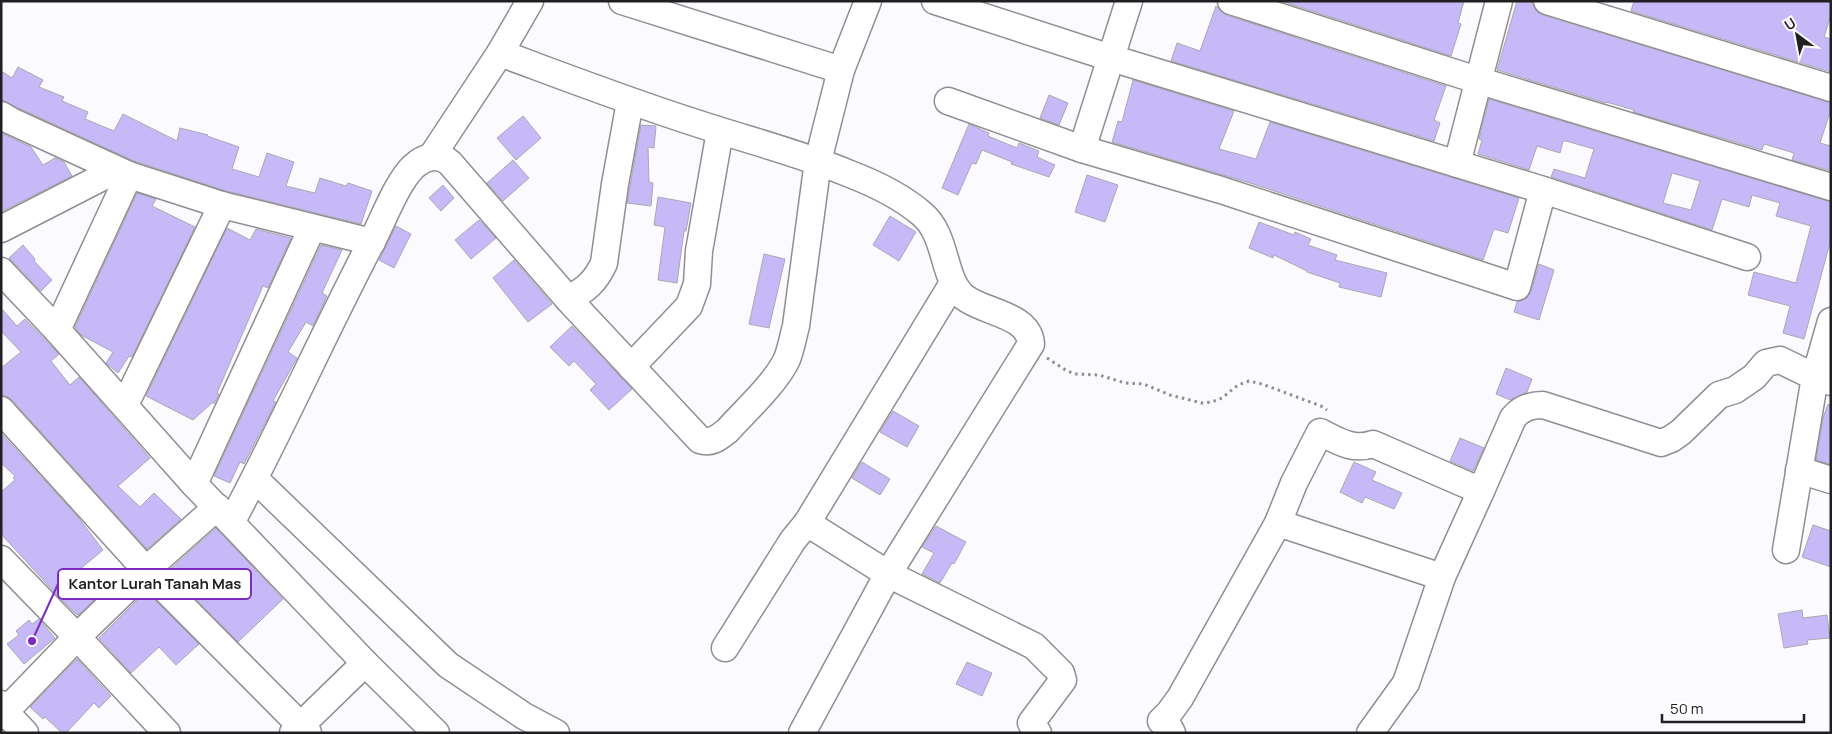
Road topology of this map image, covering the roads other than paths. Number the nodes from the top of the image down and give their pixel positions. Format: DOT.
graph roads {
  1 [pos="530,1"];
  2 [pos="622,1"];
  3 [pos="868,1"];
  4 [pos="934,1"];
  5 [pos="1129,1"];
  6 [pos="1231,1"];
  7 [pos="1498,1"];
  8 [pos="1547,1"];
  9 [pos="500,53"];
  10 [pos="1111,58"];
  11 [pos="841,70"];
  12 [pos="1477,80"];
  13 [pos="1831,88"];
  14 [pos="948,101"];
  15 [pos="630,102"];
  16 [pos="4,121"];
  17 [pos="720,131"];
  18 [pos="1082,149"];
  19 [pos="432,156"];
  20 [pos="818,161"];
  21 [pos="1457,164"];
  22 [pos="122,173"];
  23 [pos="1831,187"];
  24 [pos="1543,190"];
  25 [pos="222,205"];
  26 [pos="312,228"];
  27 [pos="1,229"];
  28 [pos="372,242"];
  29 [pos="1747,257"];
  30 [pos="1,271"];
  31 [pos="953,283"];
  32 [pos="568,299"];
  33 [pos="1831,321"];
  34 [pos="57,330"];
  35 [pos="631,367"];
  36 [pos="1823,379"];
  37 [pos="125,405"];
  38 [pos="1,410"];
  39 [pos="1799,470"];
  40 [pos="255,479"];
  41 [pos="1831,480"];
  42 [pos="194,484"];
  43 [pos="1482,491"];
  44 [pos="224,514"];
  45 [pos="807,523"];
  46 [pos="1278,523"];
  47 [pos="1786,550"];
  48 [pos="1,559"];
  49 [pos="146,570"];
  50 [pos="888,574"];
  51 [pos="1442,577"];
  52 [pos="77,637"];
  53 [pos="725,648"];
  54 [pos="365,663"];
  55 [pos="3,717"];
  56 [pos="1162,729"];
  57 [pos="301,730"];
  58 [pos="26,733"];
  59 [pos="167,733"];
  60 [pos="436,733"];
  61 [pos="556,733"];
  62 [pos="802,733"];
  63 [pos="1038,733"];
  64 [pos="1370,733"];
  1 -- 9 [label="street"];
  2 -- 11 [label="street"];
  3 -- 11 [label="street"];
  4 -- 10 [label="street"];
  5 -- 10 [label="street"];
  6 -- 12 [label="street"];
  7 -- 12 [label="street"];
  8 -- 13 [label="street"];
  9 -- 15 [label="street"];
  9 -- 19 [label="street"];
  10 -- 18 [label="street"];
  10 -- 21 [label="street"];
  11 -- 20 [label="street"];
  12 -- 21 [label="street"];
  12 -- 23 [label="street"];
  14 -- 18 [label="street"];
  15 -- 17 [label="street"];
  15 -- 32 [label="street"];
  16 -- 22 [label="street"];
  17 -- 20 [label="street"];
  17 -- 35 [label="street"];
  18 -- 24 [label="street"];
  19 -- 28 [label="street"];
  19 -- 32 [label="street"];
  20 -- 31 [label="street"];
  20 -- 35 [label="street"];
  21 -- 24 [label="street"];
  22 -- 25 [label="street"];
  22 -- 27 [label="street"];
  22 -- 34 [label="street"];
  24 -- 29 [label="street"];
  25 -- 26 [label="street"];
  25 -- 37 [label="street"];
  26 -- 28 [label="street"];
  26 -- 42 [label="street"];
  28 -- 40 [label="street"];
  30 -- 34 [label="street"];
  31 -- 45 [label="street"];
  31 -- 50 [label="street"];
  32 -- 35 [label="street"];
  33 -- 36 [label="street"];
  34 -- 37 [label="street"];
  36 -- 39 [label="street"];
  36 -- 43 [label="street"];
  37 -- 42 [label="street"];
  38 -- 49 [label="street"];
  39 -- 41 [label="street"];
  39 -- 47 [label="street"];
  40 -- 44 [label="street"];
  40 -- 61 [label="street"];
  42 -- 44 [label="street"];
  43 -- 46 [label="street"];
  43 -- 51 [label="street"];
  44 -- 49 [label="street"];
  44 -- 54 [label="street"];
  45 -- 50 [label="street"];
  45 -- 53 [label="street"];
  46 -- 51 [label="street"];
  46 -- 56 [label="street"];
  48 -- 52 [label="street"];
  49 -- 52 [label="street"];
  49 -- 57 [label="street"];
  50 -- 62 [label="street"];
  50 -- 63 [label="street"];
  51 -- 64 [label="street"];
  52 -- 55 [label="street"];
  52 -- 59 [label="street"];
  54 -- 57 [label="street"];
  54 -- 60 [label="street"];
  55 -- 58 [label="street"];
}
